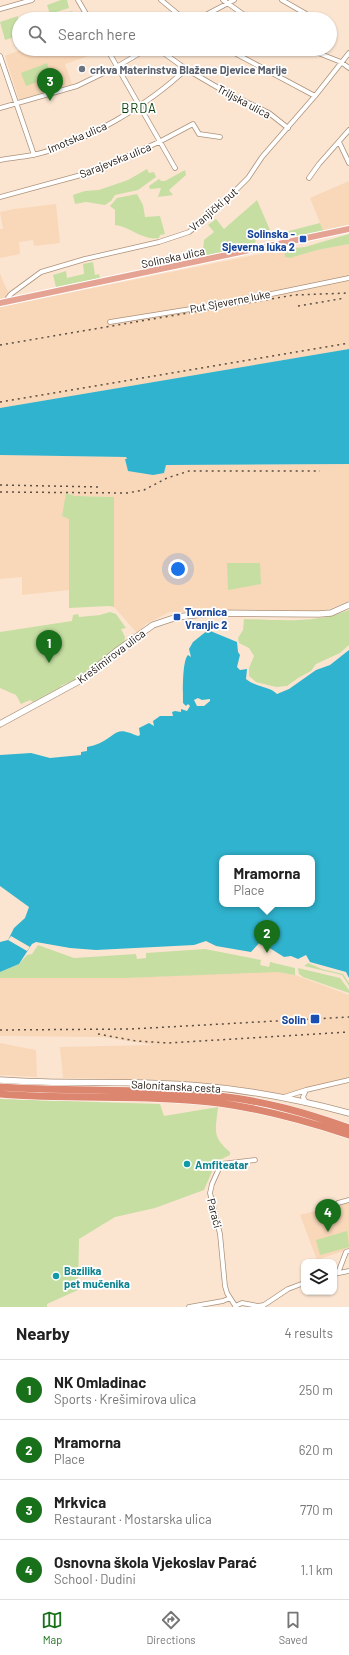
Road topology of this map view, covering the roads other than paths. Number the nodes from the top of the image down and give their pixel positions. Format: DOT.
graph roads {
  1 [pos="31,0"];
  2 [pos="78,0"];
  3 [pos="161,0"];
  4 [pos="223,0"];
  5 [pos="234,0"];
  6 [pos="282,0"];
  7 [pos="227,4"];
  8 [pos="0,9"];
  9 [pos="85,12"];
  10 [pos="176,12"];
  11 [pos="212,12"];
  12 [pos="239,12"];
  13 [pos="304,12"];
  14 [pos="349,53"];
  15 [pos="0,56"];
  16 [pos="112,56"];
  17 [pos="135,56"];
  18 [pos="168,56"];
  19 [pos="240,56"];
  20 [pos="326,56"];
  21 [pos="342,62"];
  22 [pos="118,66"];
  23 [pos="2,67"];
  24 [pos="349,68"];
  25 [pos="186,69"];
  26 [pos="315,96"];
  27 [pos="18,104"];
  28 [pos="140,106"];
  29 [pos="0,108"];
  30 [pos="288,128"];
  31 [pos="349,130"];
  32 [pos="220,137"];
  33 [pos="160,142"];
  34 [pos="339,142"];
  35 [pos="34,155"];
  36 [pos="0,160"];
  37 [pos="349,163"];
  38 [pos="175,168"];
  39 [pos="309,178"];
  40 [pos="0,197"];
  41 [pos="349,229"];
  42 [pos="349,278"];
  43 [pos="8,301"];
  44 [pos="0,303"];
  45 [pos="110,322"];
  46 [pos="349,605"];
  47 [pos="0,724"];
  48 [pos="0,1080"];
  49 [pos="349,1080"];
  50 [pos="0,1087"];
  51 [pos="306,1090"];
  52 [pos="0,1094"];
  53 [pos="281,1097"];
  54 [pos="306,1103"];
  55 [pos="349,1114"];
  56 [pos="349,1128"];
  57 [pos="349,1135"];
  58 [pos="255,1160"];
  59 [pos="349,1200"];
  60 [pos="338,1203"];
  61 [pos="349,1251"];
  62 [pos="349,1271"];
  63 [pos="337,1272"];
  64 [pos="337,1274"];
  65 [pos="301,1284"];
  66 [pos="230,1298"];
  67 [pos="235,1306"];
  68 [pos="189,1307"];
  1 -- 8 [label="street"];
  2 -- 9 [label="street"];
  3 -- 10 [label="street"];
  4 -- 7 [label="street"];
  5 -- 7 [label="street"];
  6 -- 13 [label="street"];
  7 -- 11 [label="street"];
  7 -- 12 [label="street"];
  14 -- 21 [label="street, Vranjički put"];
  15 -- 23 [label="street"];
  16 -- 22 [label="street"];
  17 -- 22 [label="street"];
  18 -- 25 [label="street, Triljska ulica"];
  19 -- 26 [label="street"];
  20 -- 21 [label="street"];
  21 -- 24 [label="street"];
  21 -- 26 [label="street, Vranjički put"];
  22 -- 27 [label="street"];
  22 -- 28 [label="street"];
  23 -- 27 [label="street"];
  25 -- 28 [label="street, Imotska ulica"];
  25 -- 30 [label="street, Triljska ulica"];
  26 -- 30 [label="street, Vranjički put"];
  27 -- 29 [label="street"];
  27 -- 35 [label="street"];
  28 -- 33 [label="street"];
  28 -- 35 [label="street, Imotska ulica"];
  30 -- 43 [label="street, Vranjički put"];
  31 -- 34 [label="street"];
  32 -- 33 [label="street, Sarajevska ulica"];
  33 -- 38 [label="street"];
  33 -- 40 [label="street, Sarajevska ulica"];
  34 -- 37 [label="street"];
  34 -- 39 [label="street"];
  35 -- 36 [label="street, Imotska ulica"];
  41 -- 43 [label="main road, Solinska ulica"];
  42 -- 45 [label="street, Put Sjeverne luke"];
  43 -- 44 [label="main road, Solinska ulica"];
  46 -- 47 [label="main road, Krešimirova ulica"];
  48 -- 53 [label="main road, Salonitanska cesta"];
  49 -- 51 [label="street"];
  50 -- 56 [label="highway"];
  51 -- 53 [label="street"];
  51 -- 54 [label="street"];
  52 -- 57 [label="highway"];
  53 -- 54 [label="main road, Salonitanska cesta"];
  54 -- 55 [label="main road, Salonitanska cesta"];
  58 -- 66 [label="street, Parači"];
  59 -- 60 [label="street"];
  61 -- 63 [label="street"];
  62 -- 64 [label="street"];
  65 -- 67 [label="street"];
  66 -- 67 [label="street"];
  66 -- 68 [label="street"];
}
